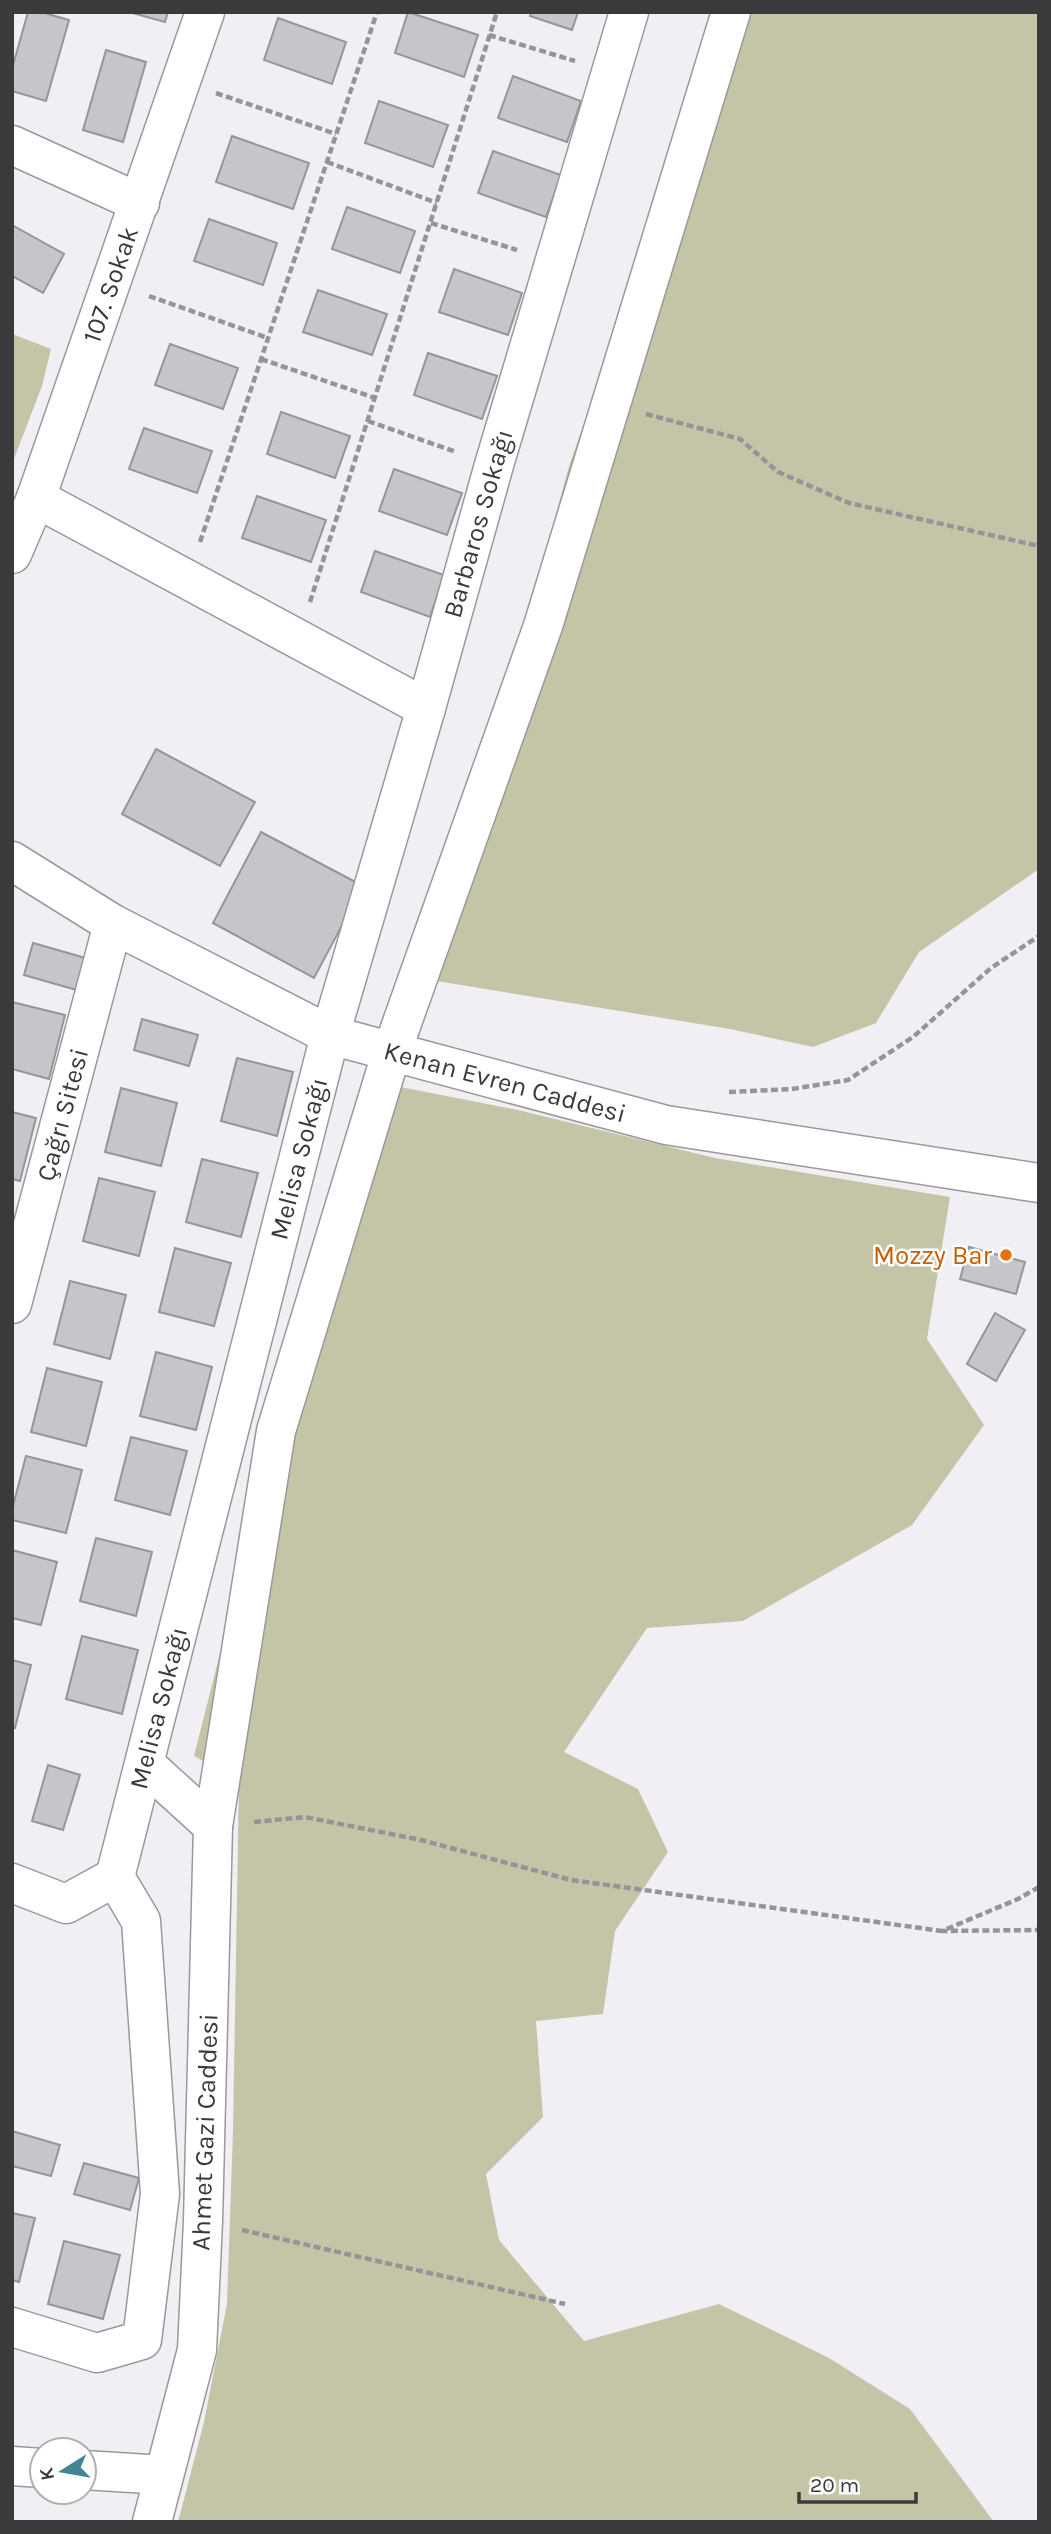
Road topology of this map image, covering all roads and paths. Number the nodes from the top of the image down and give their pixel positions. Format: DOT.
graph roads {
  1 [pos="205,12"];
  2 [pos="377,12"];
  3 [pos="498,12"];
  4 [pos="629,12"];
  5 [pos="731,12"];
  6 [pos="489,35"];
  7 [pos="612,72"];
  8 [pos="182,82"];
  9 [pos="337,134"];
  10 [pos="12,145"];
  11 [pos="327,162"];
  12 [pos="437,203"];
  13 [pos="140,204"];
  14 [pos="431,223"];
  15 [pos="556,262"];
  16 [pos="111,283"];
  17 [pos="268,338"];
  18 [pos="261,359"];
  19 [pos="375,398"];
  20 [pos="610,404"];
  21 [pos="368,421"];
  22 [pos="494,465"];
  23 [pos="36,498"];
  24 [pos="1039,546"];
  25 [pos="12,554"];
  26 [pos="188,580"];
  27 [pos="298,639"];
  28 [pos="426,708"];
  29 [pos="12,861"];
  30 [pos="113,925"];
  31 [pos="1039,936"];
  32 [pos="330,1035"];
  33 [pos="392,1051"];
  34 [pos="728,1092"];
  35 [pos="1039,1183"];
  36 [pos="12,1304"];
  37 [pos="146,1765"];
  38 [pos="213,1826"];
  39 [pos="115,1877"];
  40 [pos="12,1883"];
  41 [pos="1039,1887"];
  42 [pos="1039,1930"];
  43 [pos="942,1931"];
  44 [pos="203,2221"];
  45 [pos="565,2304"];
  46 [pos="12,2327"];
  47 [pos="98,2471"];
  48 [pos="164,2476"];
  49 [pos="152,2522"];
  1 -- 8 [label="street, 107. Sokak"];
  2 -- 9 [label="path"];
  3 -- 6 [label="path"];
  4 -- 7 [label="street, Barbaros Sokağı"];
  5 -- 20 [label="street, Ahmet Gazi Caddesi"];
  6 -- 7 [label="path"];
  6 -- 12 [label="path"];
  7 -- 15 [label="street, Barbaros Sokağı"];
  8 -- 9 [label="path"];
  8 -- 13 [label="street, 107. Sokak"];
  9 -- 11 [label="path"];
  10 -- 13 [label="street"];
  11 -- 12 [label="path"];
  11 -- 17 [label="path"];
  12 -- 14 [label="path"];
  13 -- 16 [label="street, 107. Sokak"];
  14 -- 15 [label="path"];
  14 -- 19 [label="path"];
  15 -- 22 [label="street, Barbaros Sokağı"];
  16 -- 17 [label="path"];
  16 -- 23 [label="street, 107. Sokak"];
  17 -- 18 [label="path"];
  18 -- 19 [label="path"];
  18 -- 26 [label="path"];
  19 -- 21 [label="path"];
  20 -- 24 [label="path"];
  20 -- 33 [label="street, Ahmet Gazi Caddesi"];
  21 -- 22 [label="path"];
  21 -- 27 [label="path"];
  22 -- 28 [label="street, Barbaros Sokağı"];
  23 -- 25 [label="street, 107. Sokak"];
  23 -- 26 [label="street"];
  26 -- 27 [label="street"];
  27 -- 28 [label="street"];
  28 -- 32 [label="street, Barbaros Sokağı"];
  29 -- 30 [label="street, Kenan Evren Caddesi"];
  30 -- 32 [label="street, Kenan Evren Caddesi"];
  30 -- 36 [label="street, Çağrı Sitesi"];
  31 -- 34 [label="path"];
  32 -- 33 [label="street, Kenan Evren Caddesi"];
  32 -- 37 [label="street, Melisa Sokağı"];
  33 -- 35 [label="street, Kenan Evren Caddesi"];
  33 -- 38 [label="street, Ahmet Gazi Caddesi"];
  37 -- 38 [label="street"];
  37 -- 39 [label="street, Melisa Sokağı"];
  38 -- 43 [label="path"];
  38 -- 44 [label="street, Ahmet Gazi Caddesi"];
  39 -- 40 [label="street"];
  39 -- 46 [label="street"];
  41 -- 43 [label="path"];
  42 -- 43 [label="path"];
  44 -- 45 [label="path"];
  44 -- 48 [label="street, Ahmet Gazi Caddesi"];
  47 -- 48 [label="street"];
  48 -- 49 [label="street, Ahmet Gazi Caddesi"];
}
